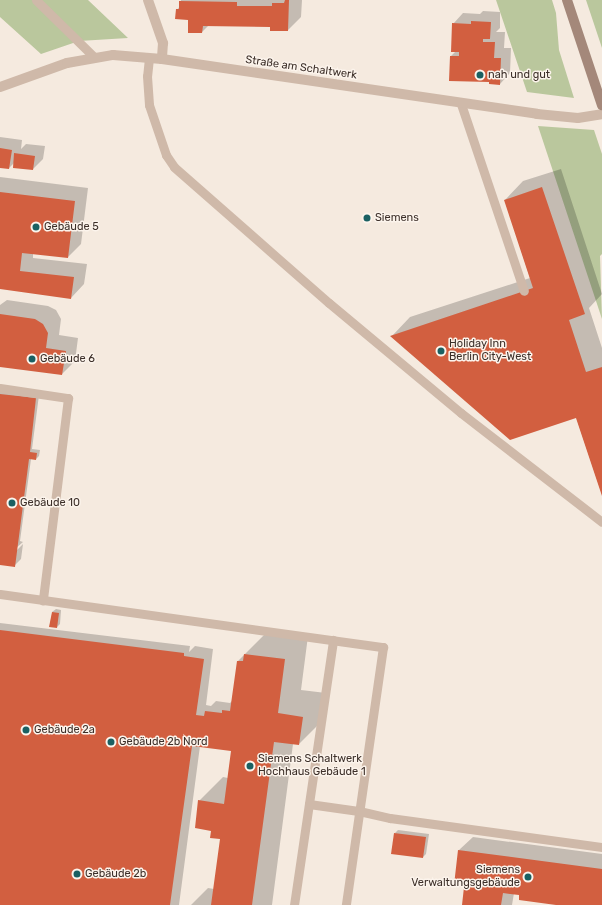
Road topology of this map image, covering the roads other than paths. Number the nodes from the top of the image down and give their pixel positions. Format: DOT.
graph roads {
  1 [pos="36,0"];
  2 [pos="148,0"];
  3 [pos="567,0"];
  4 [pos="94,57"];
  5 [pos="149,58"];
  6 [pos="162,59"];
  7 [pos="0,86"];
  8 [pos="461,104"];
  9 [pos="602,105"];
  10 [pos="602,114"];
  11 [pos="524,291"];
  12 [pos="0,388"];
  13 [pos="602,522"];
  14 [pos="0,594"];
  15 [pos="43,600"];
  16 [pos="333,640"];
  17 [pos="309,804"];
  18 [pos="359,811"];
  19 [pos="602,847"];
  20 [pos="294,905"];
  21 [pos="346,905"];
  1 -- 4 [label="lane"];
  2 -- 6 [label="street"];
  3 -- 9 [label="main road"];
  4 -- 5 [label="street, Straße am Schaltwerk"];
  4 -- 7 [label="street, Straße am Schaltwerk"];
  5 -- 6 [label="street, Straße am Schaltwerk"];
  5 -- 13 [label="lane"];
  6 -- 8 [label="street, Straße am Schaltwerk"];
  8 -- 10 [label="street, Straße am Schaltwerk"];
  8 -- 11 [label="lane"];
  12 -- 15 [label="lane"];
  14 -- 15 [label="lane"];
  15 -- 16 [label="lane"];
  16 -- 17 [label="lane"];
  16 -- 18 [label="lane"];
  17 -- 18 [label="lane"];
  17 -- 20 [label="lane"];
  18 -- 19 [label="lane"];
  18 -- 21 [label="lane"];
}
